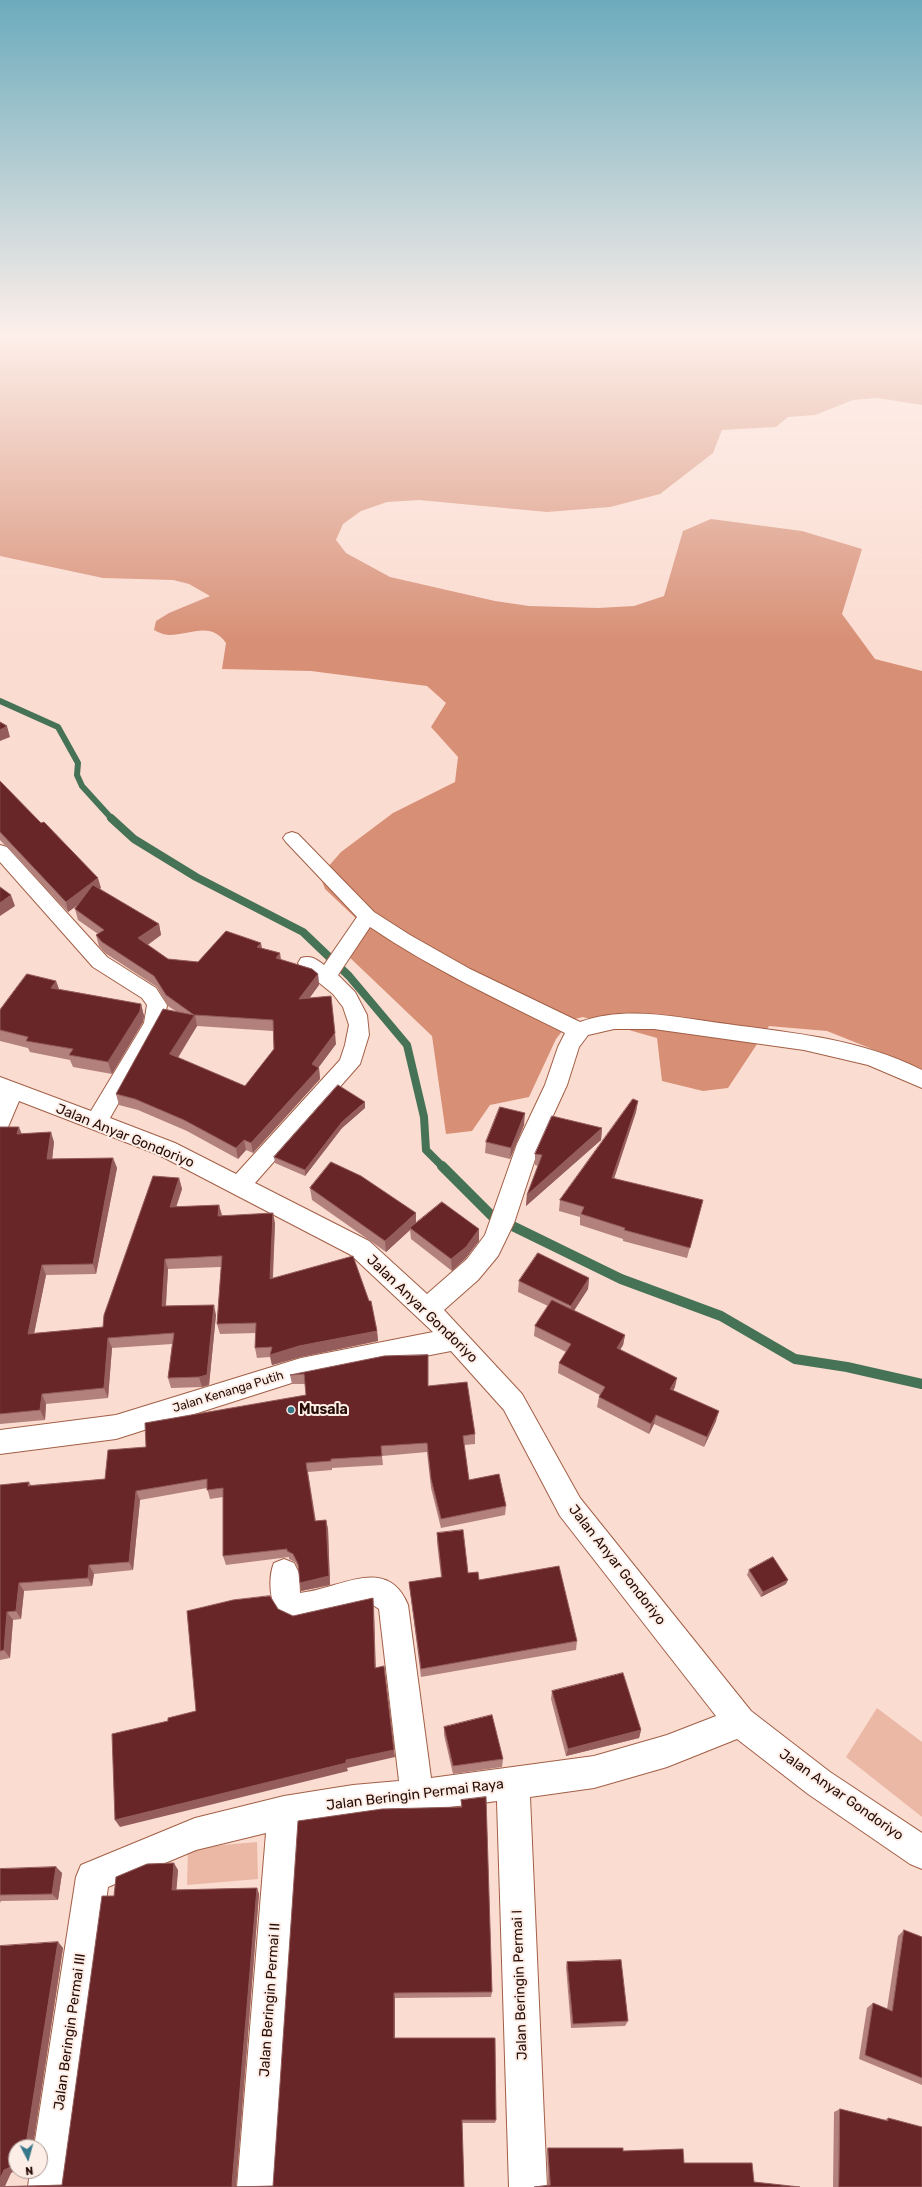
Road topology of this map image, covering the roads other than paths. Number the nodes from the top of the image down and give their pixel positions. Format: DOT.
graph roads {
  1 [pos="292,838"];
  2 [pos="0,851"];
  3 [pos="367,916"];
  4 [pos="308,963"];
  5 [pos="333,967"];
  6 [pos="580,1031"];
  7 [pos="922,1080"];
  8 [pos="6,1088"];
  9 [pos="0,1121"];
  10 [pos="97,1122"];
  11 [pos="240,1186"];
  12 [pos="426,1310"];
  13 [pos="456,1340"];
  14 [pos="0,1442"];
  15 [pos="284,1573"];
  16 [pos="740,1722"];
  17 [pos="513,1784"];
  18 [pos="417,1796"];
  19 [pos="284,1812"];
  20 [pos="922,1852"];
  21 [pos="93,1877"];
  22 [pos="40,2186"];
  23 [pos="256,2187"];
  24 [pos="528,2187"];
  1 -- 3 [label="street"];
  2 -- 10 [label="street"];
  3 -- 5 [label="street"];
  3 -- 6 [label="street"];
  4 -- 5 [label="street"];
  5 -- 11 [label="street"];
  6 -- 7 [label="street"];
  6 -- 12 [label="street"];
  8 -- 9 [label="street"];
  8 -- 10 [label="street, Jalan Anyar Gondoriyo"];
  10 -- 11 [label="street, Jalan Anyar Gondoriyo"];
  11 -- 12 [label="street, Jalan Anyar Gondoriyo"];
  12 -- 13 [label="street, Jalan Anyar Gondoriyo"];
  13 -- 14 [label="street, Jalan Kenanga Putih"];
  13 -- 16 [label="street, Jalan Anyar Gondoriyo"];
  15 -- 18 [label="street"];
  16 -- 17 [label="street, Jalan Beringin Permai Raya"];
  16 -- 20 [label="street, Jalan Anyar Gondoriyo"];
  17 -- 18 [label="street, Jalan Beringin Permai Raya"];
  17 -- 24 [label="street, Jalan Beringin Permai I"];
  18 -- 19 [label="street, Jalan Beringin Permai Raya"];
  19 -- 21 [label="street, Jalan Beringin Permai Raya"];
  19 -- 23 [label="street, Jalan Beringin Permai II"];
  21 -- 22 [label="street, Jalan Beringin Permai III"];
}
